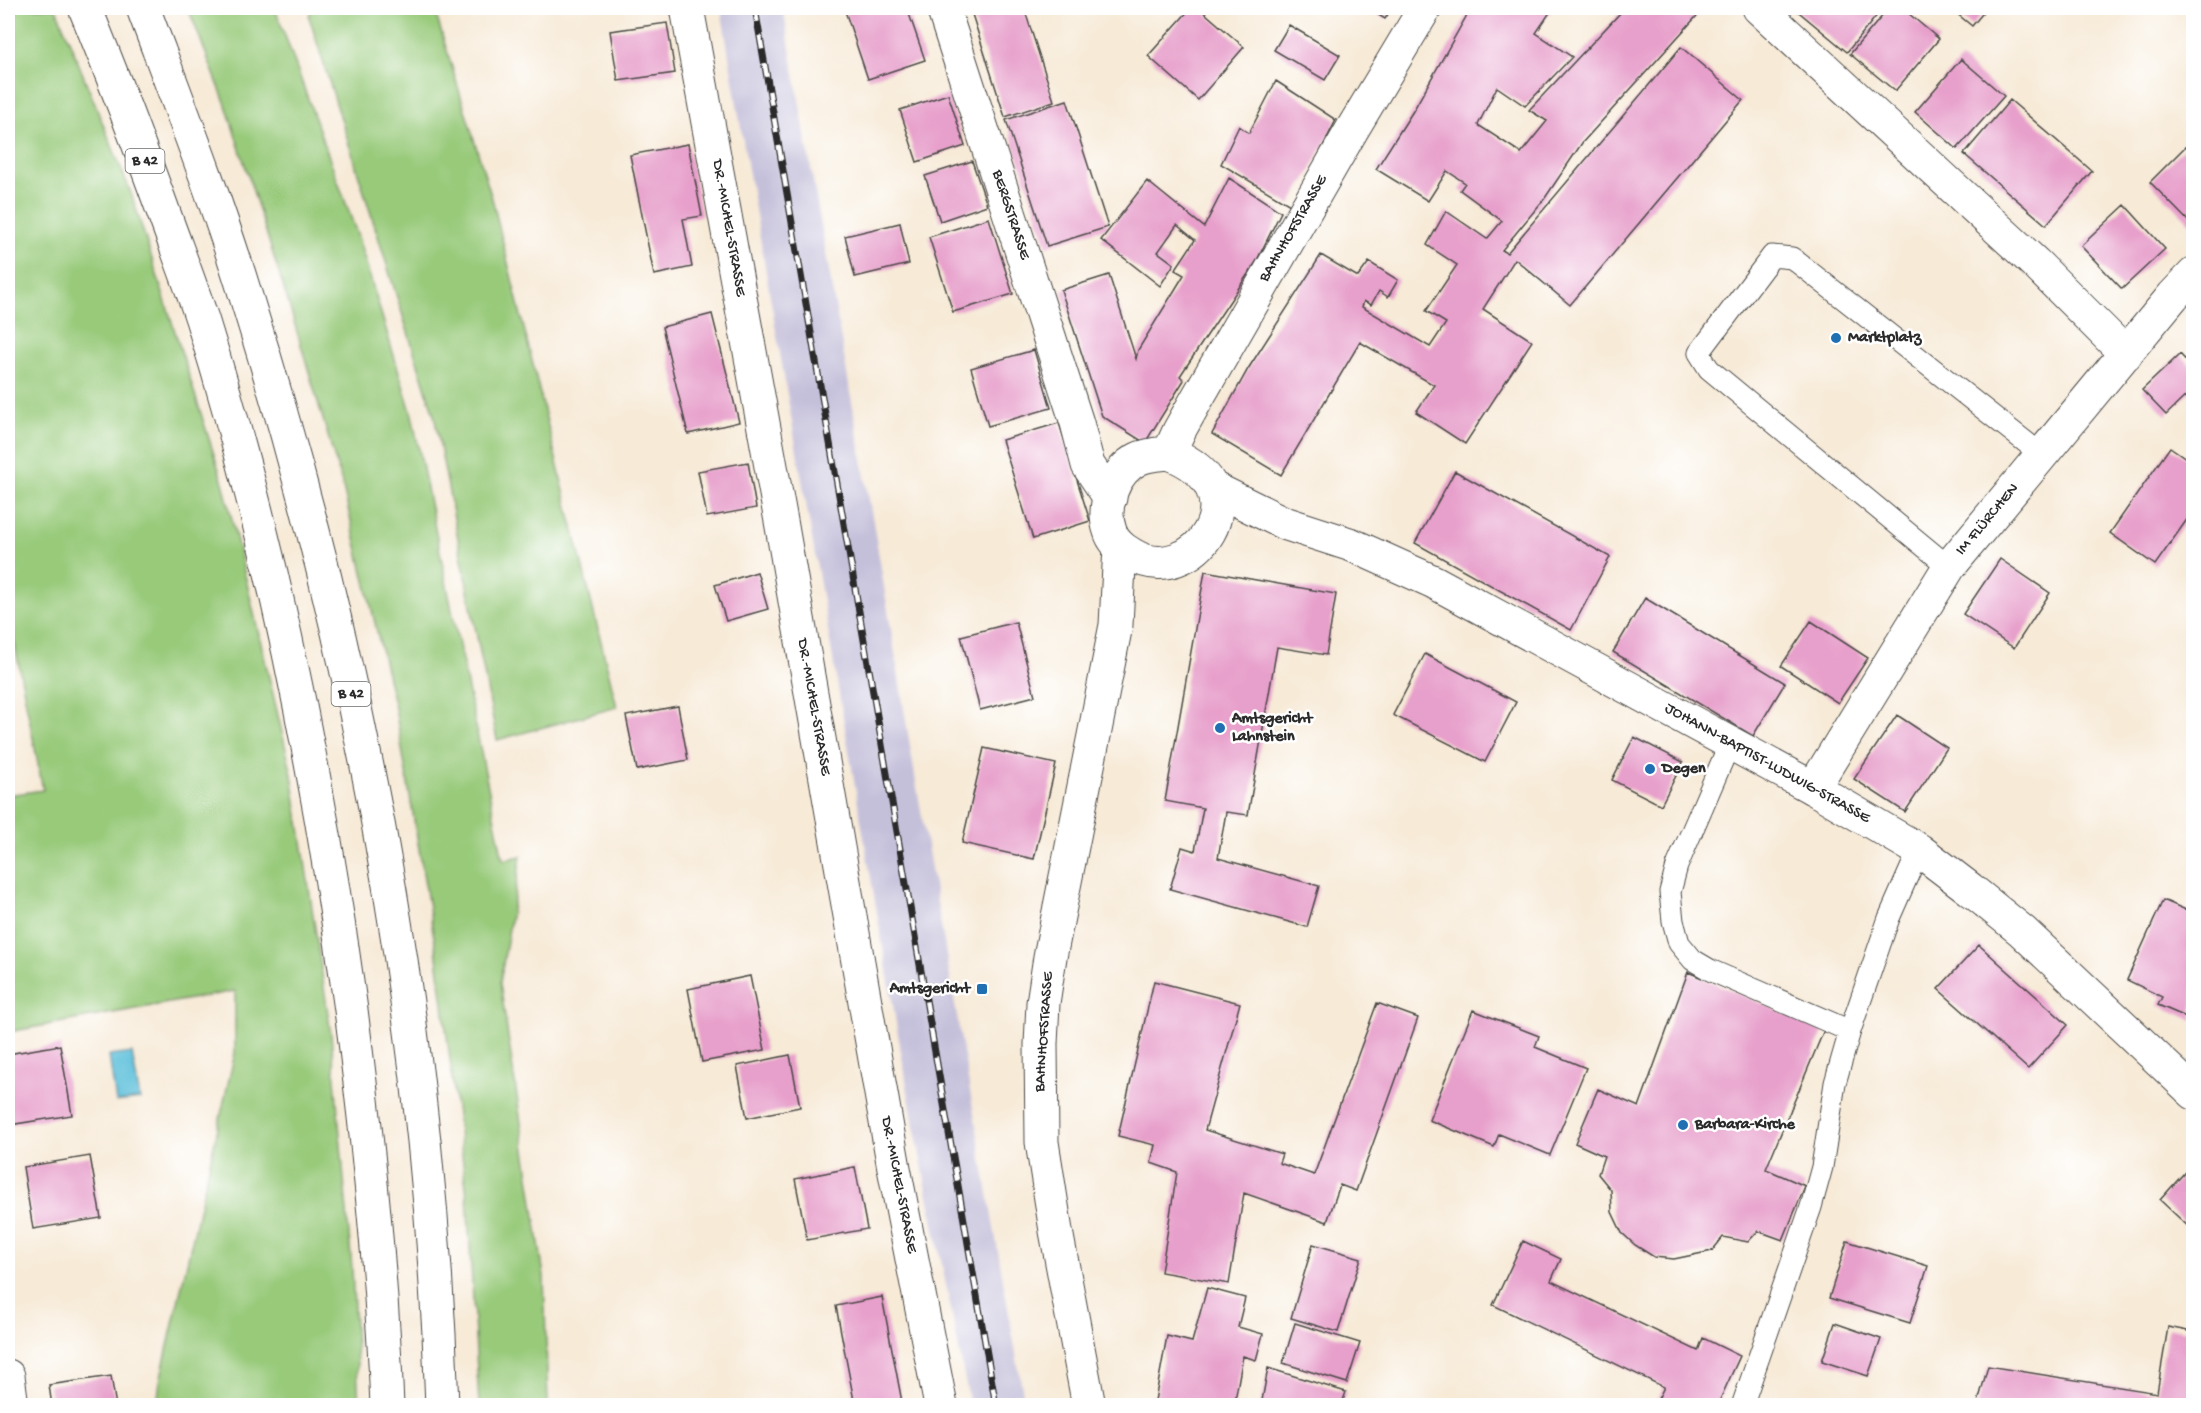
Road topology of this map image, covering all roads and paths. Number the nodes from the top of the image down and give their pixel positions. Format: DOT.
graph roads {
  1 [pos="85,8"];
  2 [pos="143,8"];
  3 [pos="687,8"];
  4 [pos="943,8"];
  5 [pos="1425,8"];
  6 [pos="1759,8"];
  7 [pos="2193,274"];
  8 [pos="2126,354"];
  9 [pos="1077,423"];
  10 [pos="1169,453"];
  11 [pos="2042,455"];
  12 [pos="1132,462"];
  13 [pos="1213,488"];
  14 [pos="1110,498"];
  15 [pos="1284,523"];
  16 [pos="1206,537"];
  17 [pos="1120,546"];
  18 [pos="1166,562"];
  19 [pos="1949,567"];
  20 [pos="1116,625"];
  21 [pos="1730,743"];
  22 [pos="1813,788"];
  23 [pos="1919,850"];
  24 [pos="1850,1031"];
  25 [pos="2193,1094"];
  26 [pos="8,1376"];
  27 [pos="12,1406"];
  28 [pos="387,1406"];
  29 [pos="442,1406"];
  30 [pos="941,1406"];
  31 [pos="1089,1406"];
  32 [pos="1742,1406"];
  1 -- 28 [label="main road, B 42"];
  2 -- 29 [label="main road, B 42"];
  3 -- 30 [label="main road, DR.-MICHEL-STRASSE"];
  4 -- 9 [label="main road, BERGSTRASSE"];
  5 -- 10 [label="main road, BAHNHOFSTRASSE"];
  6 -- 8 [label="main road"];
  7 -- 8 [label="main road, IM FLÜRCHEN"];
  8 -- 11 [label="main road, IM FLÜRCHEN"];
  9 -- 12 [label="main road, BERGSTRASSE"];
  9 -- 14 [label="main road, BERGSTRASSE"];
  10 -- 12 [label="main road"];
  10 -- 13 [label="main road"];
  11 -- 19 [label="main road, IM FLÜRCHEN"];
  11 -- 19 [label="lane"];
  12 -- 14 [label="main road, BAHNHOFSTRASSE"];
  13 -- 15 [label="main road, JOHANN-BAPTIST-LUDWIG-STRASSE"];
  13 -- 16 [label="main road, BAHNHOFSTRASSE"];
  14 -- 17 [label="main road, BAHNHOFSTRASSE"];
  15 -- 16 [label="main road, JOHANN-BAPTIST-LUDWIG-STRASSE"];
  15 -- 21 [label="main road, JOHANN-BAPTIST-LUDWIG-STRASSE"];
  16 -- 18 [label="main road, BAHNHOFSTRASSE"];
  17 -- 18 [label="main road"];
  17 -- 20 [label="main road, BAHNHOFSTRASSE"];
  18 -- 20 [label="main road, BAHNHOFSTRASSE"];
  19 -- 22 [label="main road, IM FLÜRCHEN"];
  20 -- 31 [label="main road, BAHNHOFSTRASSE"];
  21 -- 22 [label="main road, JOHANN-BAPTIST-LUDWIG-STRASSE"];
  21 -- 24 [label="lane"];
  22 -- 23 [label="main road, JOHANN-BAPTIST-LUDWIG-STRASSE"];
  23 -- 24 [label="lane"];
  23 -- 25 [label="main road, JOHANN-BAPTIST-LUDWIG-STRASSE"];
  24 -- 32 [label="lane"];
  26 -- 27 [label="main road"];
}
